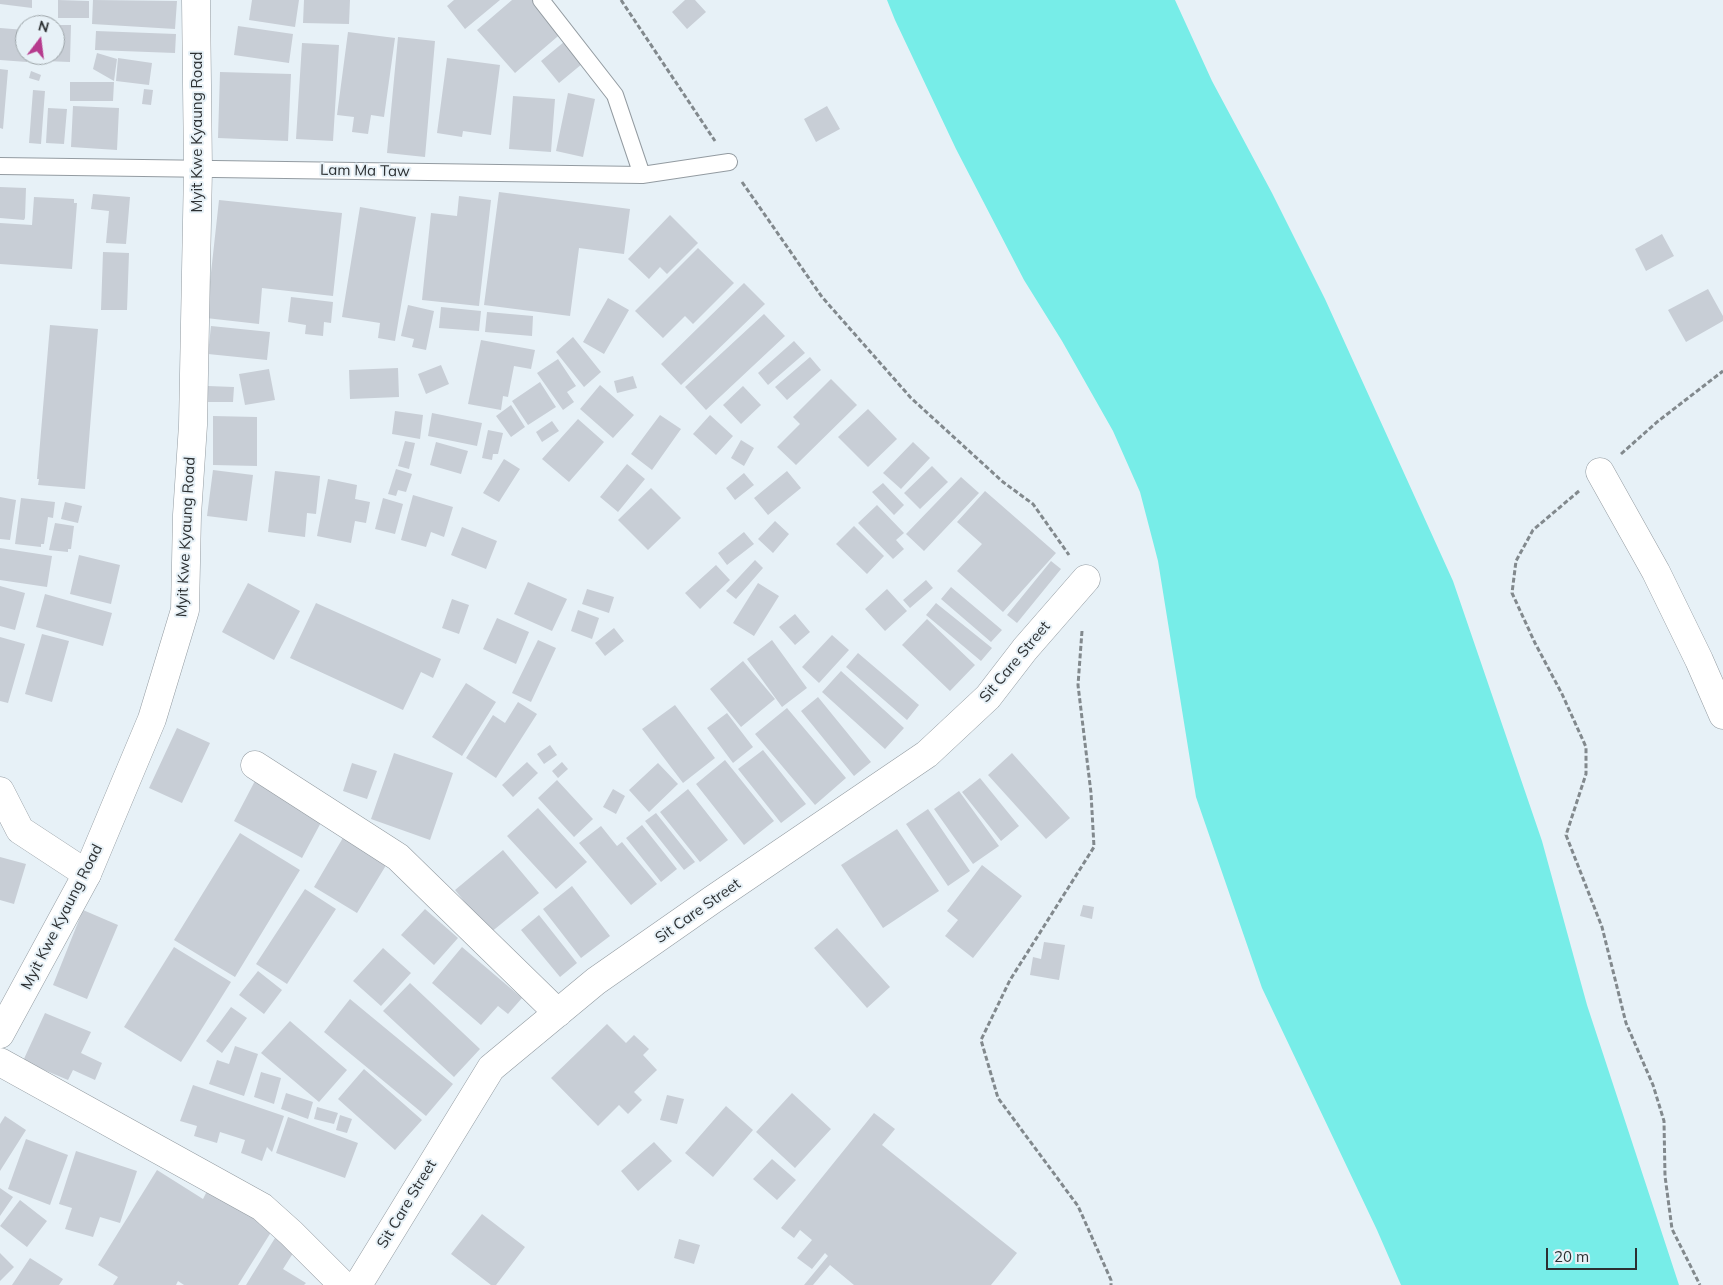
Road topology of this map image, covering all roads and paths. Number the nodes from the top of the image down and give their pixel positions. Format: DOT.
graph roads {
  1 [pos="196,0"];
  2 [pos="541,0"];
  3 [pos="621,0"];
  4 [pos="729,162"];
  5 [pos="0,166"];
  6 [pos="198,169"];
  7 [pos="642,175"];
  8 [pos="1723,370"];
  9 [pos="1600,472"];
  10 [pos="1086,579"];
  11 [pos="1082,627"];
  12 [pos="1723,714"];
  13 [pos="255,765"];
  14 [pos="0,791"];
  15 [pos="87,874"];
  16 [pos="558,1013"];
  17 [pos="0,1034"];
  18 [pos="0,1062"];
  19 [pos="343,1285"];
  20 [pos="358,1285"];
  21 [pos="1111,1285"];
  22 [pos="1700,1285"];
  1 -- 6 [label="street, Myit Kwe Kyaung Road"];
  2 -- 7 [label="lane"];
  3 -- 4 [label="path"];
  4 -- 7 [label="lane, Lam Ma Taw"];
  4 -- 10 [label="path"];
  5 -- 6 [label="lane, Lam Ma Taw"];
  6 -- 7 [label="lane, Lam Ma Taw"];
  6 -- 15 [label="street, Myit Kwe Kyaung Road"];
  8 -- 9 [label="path"];
  9 -- 12 [label="street"];
  9 -- 22 [label="path"];
  10 -- 16 [label="street, Sit Care Street"];
  11 -- 21 [label="path"];
  13 -- 16 [label="street"];
  14 -- 15 [label="street"];
  15 -- 17 [label="street, Myit Kwe Kyaung Road"];
  16 -- 20 [label="street, Sit Care Street"];
  18 -- 19 [label="street"];
}
